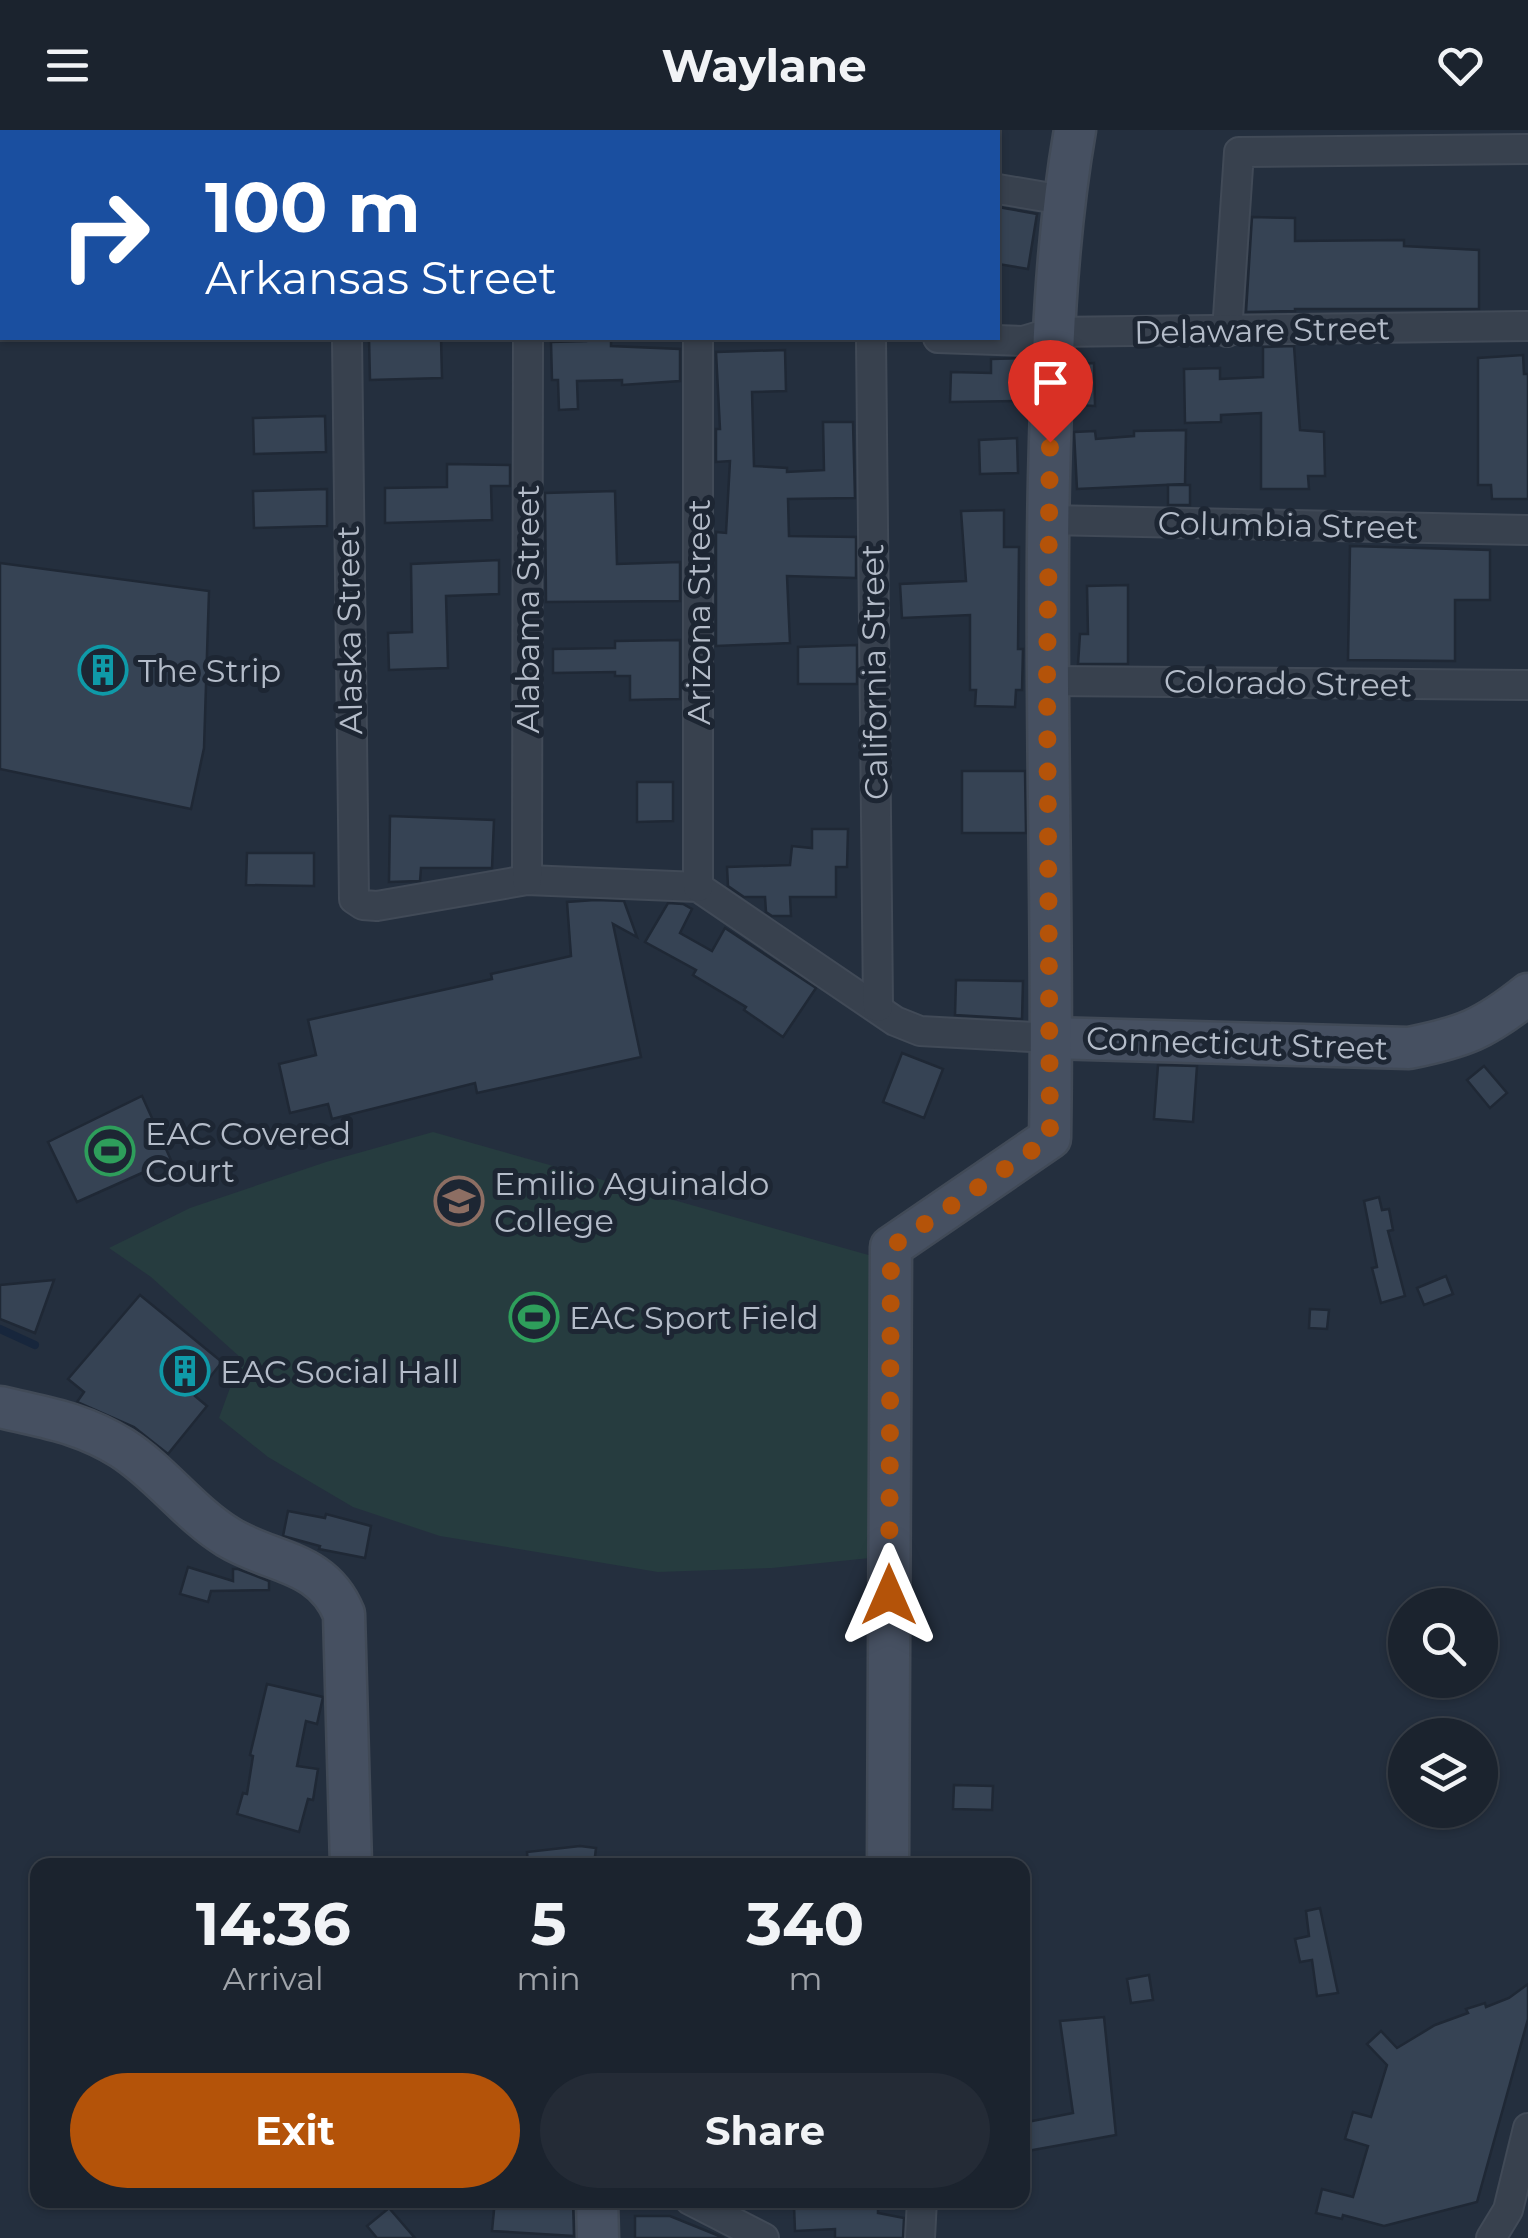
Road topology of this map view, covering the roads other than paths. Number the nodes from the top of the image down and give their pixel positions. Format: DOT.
graph roads {
  1 [pos="1075,130"];
  2 [pos="1528,149"];
  3 [pos="1000,188"];
  4 [pos="1063,200"];
  5 [pos="1528,326"];
  6 [pos="1053,332"];
  7 [pos="1227,332"];
  8 [pos="347,340"];
  9 [pos="528,340"];
  10 [pos="698,340"];
  11 [pos="871,340"];
  12 [pos="995,340"];
  13 [pos="1048,520"];
  14 [pos="1528,530"];
  15 [pos="1047,680"];
  16 [pos="1528,686"];
  17 [pos="527,880"];
  18 [pos="698,887"];
  19 [pos="1528,994"];
  20 [pos="878,1007"];
  21 [pos="1051,1038"];
  22 [pos="0,1407"];
  23 [pos="351,1858"];
  24 [pos="888,1858"];
  25 [pos="1528,2128"];
  26 [pos="597,2208"];
  27 [pos="619,2208"];
  28 [pos="706,2208"];
  29 [pos="922,2208"];
  30 [pos="598,2238"];
  31 [pos="619,2238"];
  32 [pos="764,2238"];
  33 [pos="920,2238"];
  34 [pos="1491,2238"];
  1 -- 4 [label="street"];
  2 -- 7 [label="street"];
  3 -- 4 [label="street"];
  4 -- 6 [label="street"];
  5 -- 7 [label="street, Delaware Street"];
  6 -- 7 [label="street, Delaware Street"];
  6 -- 12 [label="street, Delaware Street"];
  6 -- 13 [label="street"];
  8 -- 17 [label="street, Alaska Street"];
  9 -- 17 [label="street, Alabama Street"];
  10 -- 18 [label="street, Arizona Street"];
  11 -- 20 [label="street, California Street"];
  13 -- 14 [label="street, Columbia Street"];
  13 -- 15 [label="street"];
  15 -- 16 [label="street, Colorado Street"];
  15 -- 21 [label="street"];
  17 -- 18 [label="street"];
  18 -- 20 [label="street, Connecticut Street"];
  19 -- 21 [label="street, Connecticut Street"];
  20 -- 21 [label="street, Connecticut Street"];
  21 -- 24 [label="street"];
  22 -- 23 [label="street"];
  25 -- 34 [label="street"];
  26 -- 30 [label="street"];
  27 -- 31 [label="street"];
  28 -- 32 [label="street"];
  29 -- 33 [label="street"];
}
